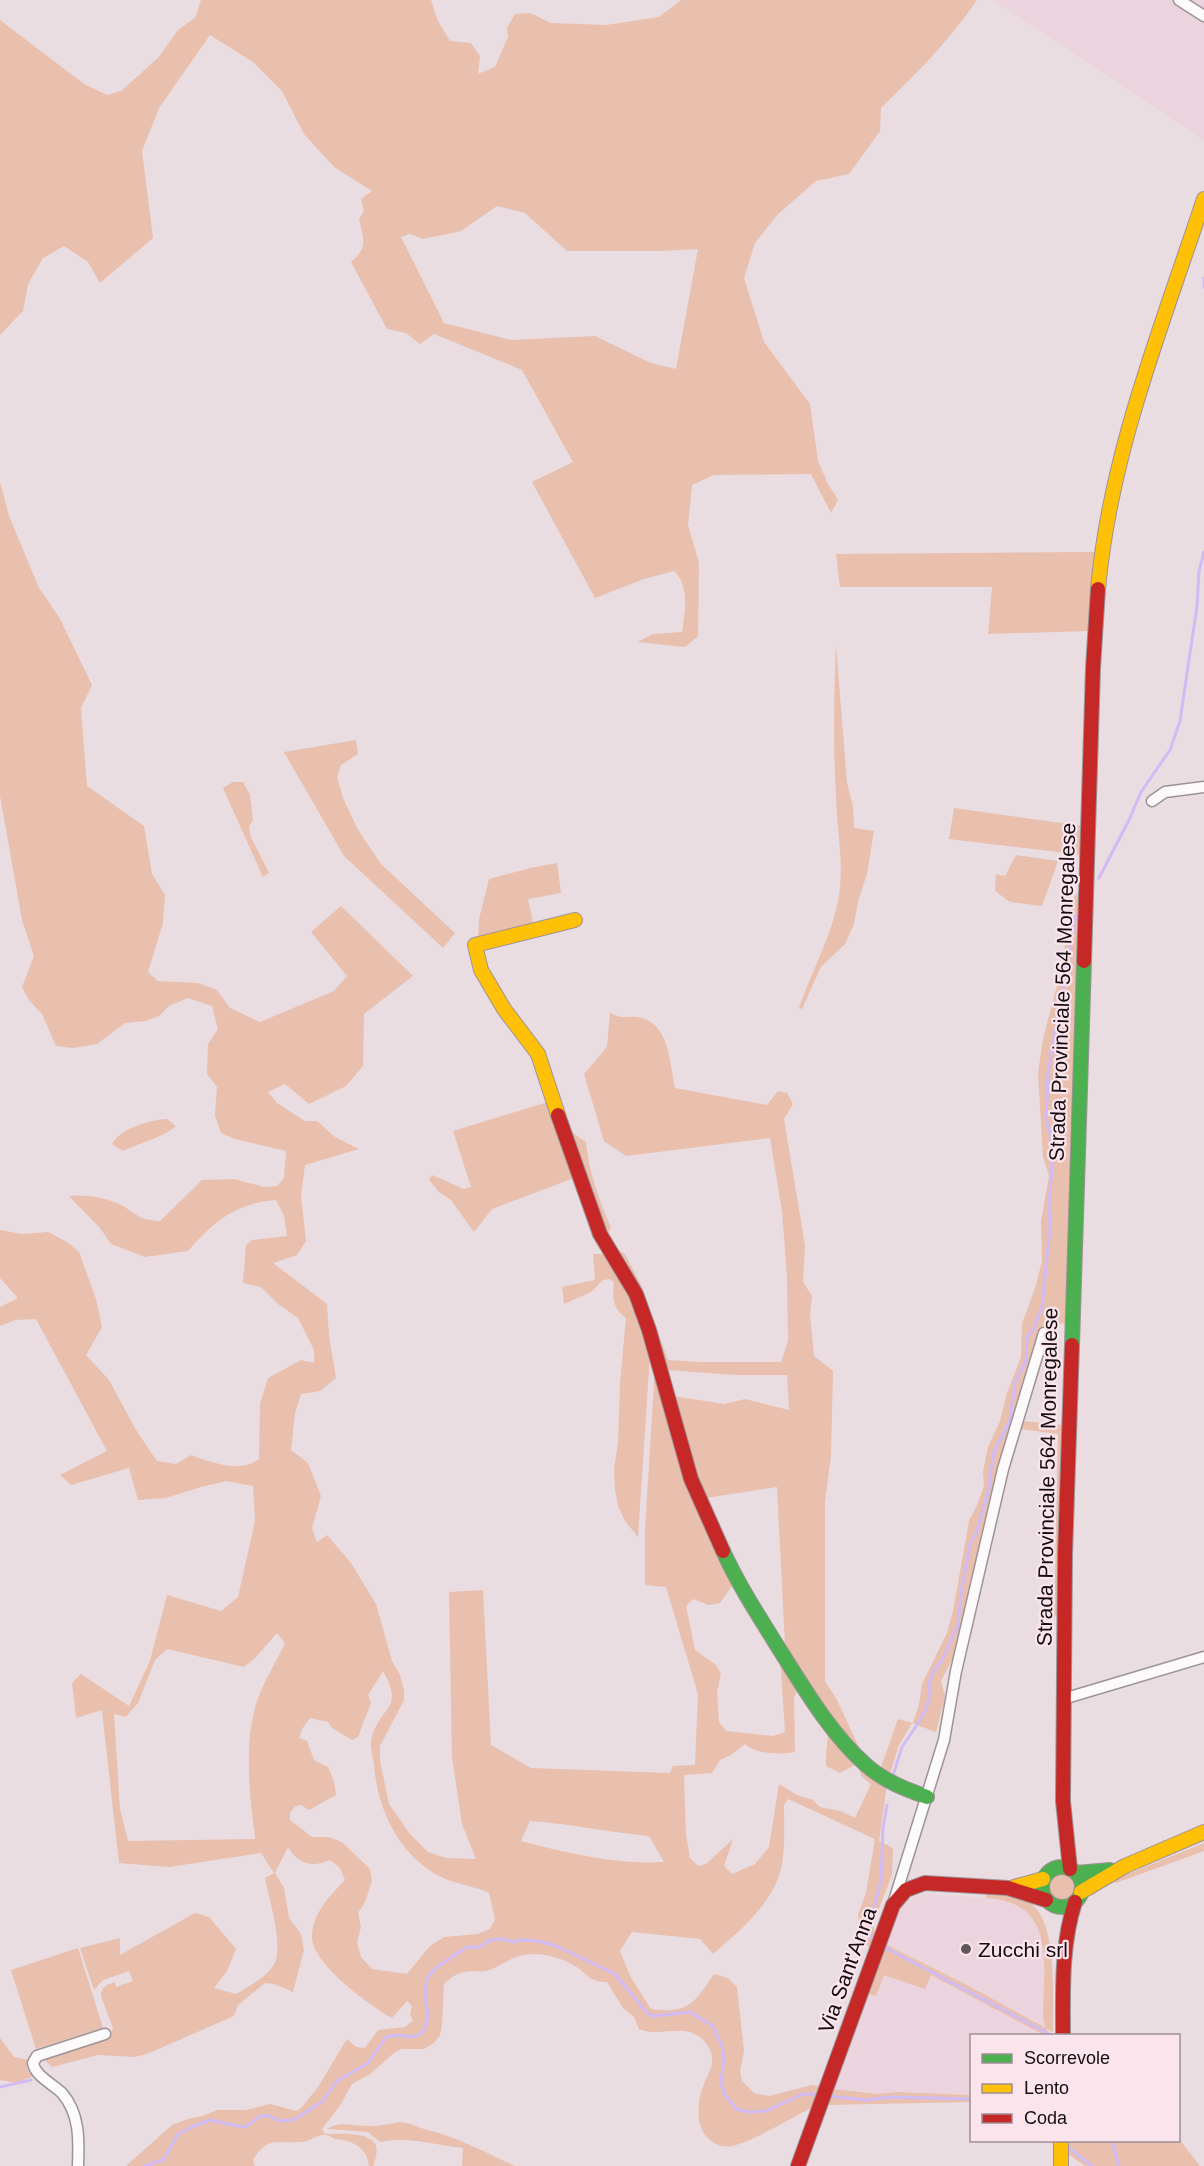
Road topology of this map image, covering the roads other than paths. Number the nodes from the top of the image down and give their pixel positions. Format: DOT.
graph roads {
  1 [pos="1179,0"];
  2 [pos="1204,16"];
  3 [pos="1204,199"];
  4 [pos="1204,787"];
  5 [pos="1152,801"];
  6 [pos="575,920"];
  7 [pos="1044,1333"];
  8 [pos="1204,1657"];
  9 [pos="1063,1699"];
  10 [pos="927,1797"];
  11 [pos="1063,1801"];
  12 [pos="1204,1832"];
  13 [pos="1119,1868"];
  14 [pos="1073,1871"];
  15 [pos="1046,1875"];
  16 [pos="1008,1888"];
  17 [pos="1078,1897"];
  18 [pos="1048,1902"];
  19 [pos="892,1905"];
  20 [pos="1063,1974"];
  21 [pos="105,2034"];
  22 [pos="1063,2034"];
  23 [pos="1061,2144"];
  24 [pos="78,2166"];
  25 [pos="798,2166"];
  26 [pos="1060,2166"];
  1 -- 2 [label="street"];
  3 -- 9 [label="main road, Strada Provinciale 564 Monregalese"];
  4 -- 5 [label="street"];
  6 -- 10 [label="main road"];
  7 -- 10 [label="street"];
  8 -- 9 [label="street"];
  9 -- 11 [label="main road, Strada Provinciale 564 Monregalese"];
  10 -- 19 [label="street"];
  11 -- 14 [label="main road, Strada Provinciale 564 Monregalese"];
  11 -- 15 [label="main road, Strada Provinciale 564 Monregalese"];
  12 -- 13 [label="main road"];
  13 -- 14 [label="main road"];
  13 -- 17 [label="main road"];
  14 -- 15 [label="main road"];
  14 -- 17 [label="main road, Strada Provinciale 564 Monregalese"];
  15 -- 16 [label="main road, Via Sant'Anna"];
  15 -- 18 [label="main road, Strada Provinciale 564 Monregalese"];
  16 -- 18 [label="main road, Via Sant'Anna"];
  16 -- 19 [label="main road, Via Sant'Anna"];
  17 -- 18 [label="main road"];
  17 -- 20 [label="main road, Strada Provinciale 564 Monregalese"];
  18 -- 20 [label="main road, Strada Provinciale 564 Monregalese"];
  19 -- 25 [label="main road, Via Sant'Anna"];
  20 -- 22 [label="main road, Strada Provinciale 564 Monregalese"];
  21 -- 24 [label="street"];
  23 -- 26 [label="main road"];
}
